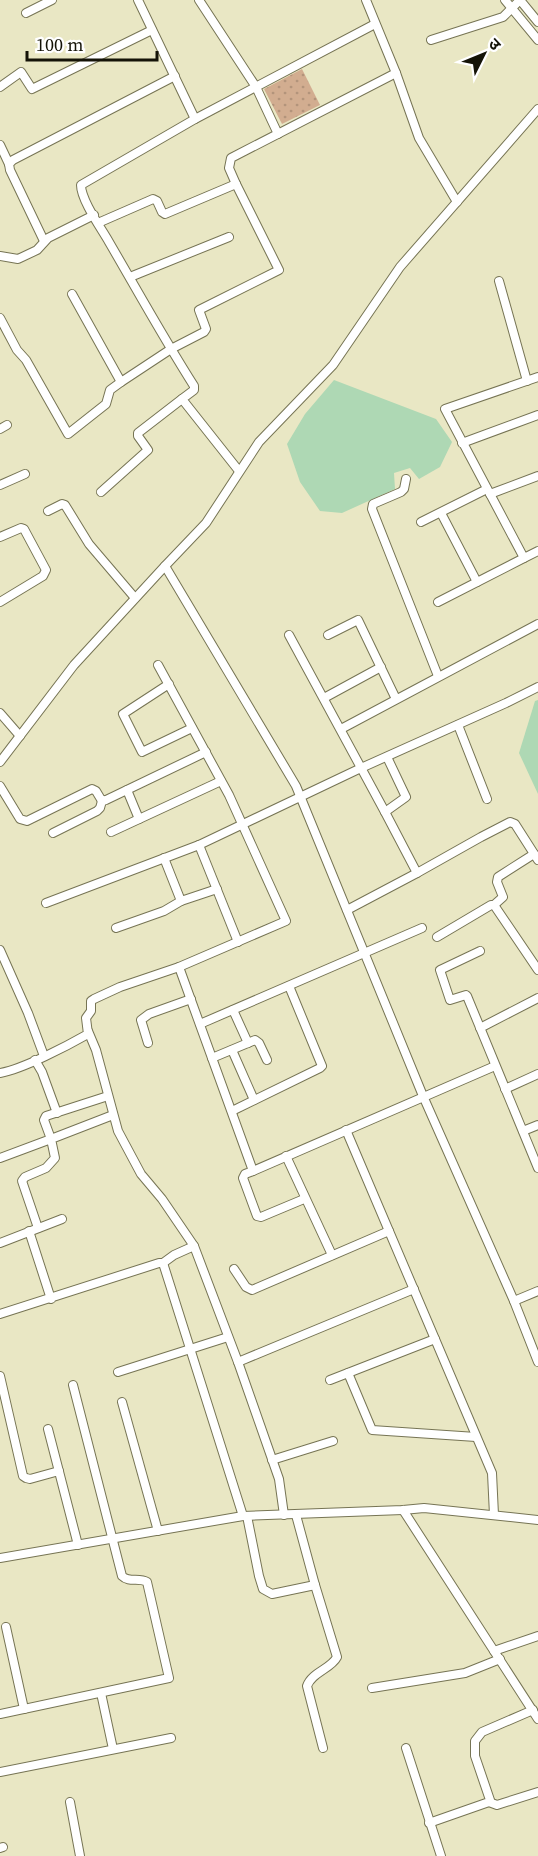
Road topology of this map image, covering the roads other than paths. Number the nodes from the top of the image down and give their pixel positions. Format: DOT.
graph roads {
  1 [pos="52,0"];
  2 [pos="138,0"];
  3 [pos="211,0"];
  4 [pos="366,0"];
  5 [pos="505,0"];
  6 [pos="200,2"];
  7 [pos="517,3"];
  8 [pos="26,13"];
  9 [pos="538,21"];
  10 [pos="375,24"];
  11 [pos="152,30"];
  12 [pos="431,40"];
  13 [pos="538,40"];
  14 [pos="396,73"];
  15 [pos="175,76"];
  16 [pos="0,87"];
  17 [pos="256,87"];
  18 [pos="538,109"];
  19 [pos="195,119"];
  20 [pos="278,134"];
  21 [pos="0,145"];
  22 [pos="9,164"];
  23 [pos="236,184"];
  24 [pos="457,202"];
  25 [pos="96,219"];
  26 [pos="229,237"];
  27 [pos="44,241"];
  28 [pos="0,256"];
  29 [pos="130,278"];
  30 [pos="499,281"];
  31 [pos="72,294"];
  32 [pos="0,318"];
  33 [pos="171,349"];
  34 [pos="538,377"];
  35 [pos="527,381"];
  36 [pos="121,382"];
  37 [pos="182,399"];
  38 [pos="538,415"];
  39 [pos="462,442"];
  40 [pos="238,471"];
  41 [pos="25,474"];
  42 [pos="538,476"];
  43 [pos="406,479"];
  44 [pos="0,485"];
  45 [pos="101,492"];
  46 [pos="488,492"];
  47 [pos="48,512"];
  48 [pos="441,513"];
  49 [pos="421,522"];
  50 [pos="0,537"];
  51 [pos="538,551"];
  52 [pos="524,558"];
  53 [pos="165,566"];
  54 [pos="477,582"];
  55 [pos="135,598"];
  56 [pos="0,602"];
  57 [pos="438,602"];
  58 [pos="538,624"];
  59 [pos="289,635"];
  60 [pos="328,635"];
  61 [pos="158,665"];
  62 [pos="381,667"];
  63 [pos="438,676"];
  64 [pos="169,684"];
  65 [pos="538,687"];
  66 [pos="324,698"];
  67 [pos="396,699"];
  68 [pos="0,713"];
  69 [pos="458,725"];
  70 [pos="192,728"];
  71 [pos="341,729"];
  72 [pos="20,736"];
  73 [pos="206,752"];
  74 [pos="387,757"];
  75 [pos="0,762"];
  76 [pos="361,768"];
  77 [pos="221,781"];
  78 [pos="0,786"];
  79 [pos="127,790"];
  80 [pos="300,797"];
  81 [pos="487,799"];
  82 [pos="102,801"];
  83 [pos="385,812"];
  84 [pos="139,819"];
  85 [pos="243,824"];
  86 [pos="53,832"];
  87 [pos="111,832"];
  88 [pos="199,845"];
  89 [pos="536,857"];
  90 [pos="164,858"];
  91 [pos="417,873"];
  92 [pos="217,889"];
  93 [pos="181,901"];
  94 [pos="46,903"];
  95 [pos="494,905"];
  96 [pos="346,910"];
  97 [pos="116,928"];
  98 [pos="422,928"];
  99 [pos="437,937"];
  100 [pos="238,942"];
  101 [pos="0,950"];
  102 [pos="480,951"];
  103 [pos="364,953"];
  104 [pos="179,967"];
  105 [pos="538,970"];
  106 [pos="289,986"];
  107 [pos="538,998"];
  108 [pos="191,999"];
  109 [pos="233,1010"];
  110 [pos="200,1024"];
  111 [pos="480,1028"];
  112 [pos="88,1032"];
  113 [pos="148,1043"];
  114 [pos="248,1043"];
  115 [pos="232,1050"];
  116 [pos="40,1058"];
  117 [pos="213,1058"];
  118 [pos="267,1060"];
  119 [pos="495,1066"];
  120 [pos="0,1073"];
  121 [pos="538,1074"];
  122 [pos="505,1089"];
  123 [pos="108,1096"];
  124 [pos="423,1096"];
  125 [pos="254,1100"];
  126 [pos="232,1111"];
  127 [pos="57,1113"];
  128 [pos="113,1115"];
  129 [pos="538,1125"];
  130 [pos="346,1130"];
  131 [pos="523,1131"];
  132 [pos="51,1139"];
  133 [pos="286,1156"];
  134 [pos="0,1158"];
  135 [pos="538,1168"];
  136 [pos="253,1171"];
  137 [pos="304,1199"];
  138 [pos="62,1219"];
  139 [pos="33,1230"];
  140 [pos="389,1231"];
  141 [pos="0,1243"];
  142 [pos="194,1246"];
  143 [pos="332,1256"];
  144 [pos="163,1263"];
  145 [pos="234,1269"];
  146 [pos="414,1289"];
  147 [pos="538,1291"];
  148 [pos="51,1299"];
  149 [pos="514,1301"];
  150 [pos="0,1314"];
  151 [pos="228,1337"];
  152 [pos="435,1339"];
  153 [pos="191,1348"];
  154 [pos="238,1362"];
  155 [pos="538,1362"];
  156 [pos="118,1372"];
  157 [pos="348,1373"];
  158 [pos="0,1376"];
  159 [pos="330,1380"];
  160 [pos="73,1385"];
  161 [pos="122,1402"];
  162 [pos="48,1429"];
  163 [pos="476,1437"];
  164 [pos="333,1441"];
  165 [pos="272,1460"];
  166 [pos="59,1471"];
  167 [pos="403,1510"];
  168 [pos="284,1515"];
  169 [pos="296,1515"];
  170 [pos="494,1515"];
  171 [pos="245,1516"];
  172 [pos="538,1520"];
  173 [pos="158,1531"];
  174 [pos="113,1539"];
  175 [pos="78,1545"];
  176 [pos="0,1558"];
  177 [pos="315,1585"];
  178 [pos="6,1626"];
  179 [pos="538,1636"];
  180 [pos="497,1655"];
  181 [pos="372,1689"];
  182 [pos="101,1693"];
  183 [pos="24,1709"];
  184 [pos="533,1710"];
  185 [pos="0,1714"];
  186 [pos="538,1719"];
  187 [pos="171,1738"];
  188 [pos="323,1748"];
  189 [pos="406,1748"];
  190 [pos="113,1749"];
  191 [pos="0,1772"];
  192 [pos="538,1792"];
  193 [pos="70,1802"];
  194 [pos="489,1802"];
  195 [pos="429,1823"];
  196 [pos="81,1856"];
  197 [pos="441,1856"];
  1 -- 8 [label="street"];
  2 -- 11 [label="street"];
  3 -- 6 [label="street"];
  4 -- 10 [label="street"];
  5 -- 7 [label="street"];
  6 -- 17 [label="street"];
  7 -- 9 [label="street"];
  7 -- 12 [label="street"];
  7 -- 13 [label="street"];
  10 -- 14 [label="street"];
  10 -- 17 [label="street"];
  11 -- 15 [label="street"];
  11 -- 16 [label="street"];
  14 -- 20 [label="street"];
  14 -- 24 [label="street"];
  15 -- 19 [label="street"];
  15 -- 22 [label="street"];
  17 -- 19 [label="street"];
  17 -- 20 [label="street"];
  18 -- 24 [label="street"];
  19 -- 25 [label="street"];
  20 -- 23 [label="street"];
  21 -- 22 [label="street"];
  22 -- 27 [label="street"];
  23 -- 25 [label="street"];
  23 -- 33 [label="street"];
  24 -- 40 [label="street"];
  25 -- 27 [label="street"];
  25 -- 29 [label="street"];
  26 -- 29 [label="street"];
  27 -- 28 [label="street"];
  29 -- 33 [label="street"];
  30 -- 35 [label="street"];
  31 -- 36 [label="street"];
  32 -- 36 [label="street"];
  33 -- 36 [label="street"];
  33 -- 37 [label="street"];
  34 -- 35 [label="street"];
  35 -- 39 [label="street"];
  37 -- 40 [label="street"];
  37 -- 45 [label="street"];
  38 -- 39 [label="street"];
  39 -- 46 [label="street"];
  40 -- 53 [label="street"];
  41 -- 44 [label="street"];
  42 -- 46 [label="street"];
  43 -- 63 [label="street"];
  46 -- 48 [label="street"];
  46 -- 52 [label="street"];
  47 -- 55 [label="street"];
  48 -- 49 [label="street"];
  48 -- 54 [label="street"];
  50 -- 56 [label="street"];
  51 -- 52 [label="street"];
  52 -- 54 [label="street"];
  53 -- 55 [label="street"];
  53 -- 80 [label="street"];
  54 -- 57 [label="street"];
  55 -- 72 [label="street"];
  58 -- 63 [label="street"];
  59 -- 66 [label="street"];
  60 -- 62 [label="street"];
  61 -- 64 [label="street"];
  62 -- 66 [label="street"];
  62 -- 67 [label="street"];
  63 -- 67 [label="street"];
  64 -- 70 [label="street"];
  64 -- 70 [label="street"];
  65 -- 69 [label="street"];
  66 -- 71 [label="street"];
  67 -- 71 [label="street"];
  68 -- 72 [label="street"];
  69 -- 74 [label="street"];
  69 -- 81 [label="street"];
  70 -- 73 [label="street"];
  71 -- 76 [label="street"];
  72 -- 75 [label="street"];
  73 -- 77 [label="street"];
  73 -- 79 [label="street"];
  74 -- 76 [label="street"];
  74 -- 83 [label="street"];
  76 -- 80 [label="street"];
  76 -- 83 [label="street"];
  77 -- 84 [label="street"];
  77 -- 85 [label="street"];
  78 -- 82 [label="street"];
  79 -- 82 [label="street"];
  79 -- 84 [label="street"];
  80 -- 85 [label="street"];
  80 -- 96 [label="street"];
  82 -- 86 [label="street"];
  83 -- 91 [label="street"];
  84 -- 87 [label="street"];
  85 -- 88 [label="street"];
  85 -- 100 [label="street"];
  88 -- 90 [label="street"];
  88 -- 92 [label="street"];
  89 -- 91 [label="street"];
  89 -- 95 [label="street"];
  90 -- 93 [label="street"];
  90 -- 94 [label="street"];
  91 -- 96 [label="street"];
  92 -- 93 [label="street"];
  92 -- 100 [label="street"];
  93 -- 97 [label="street"];
  95 -- 99 [label="street"];
  95 -- 105 [label="street"];
  96 -- 103 [label="street"];
  98 -- 103 [label="street"];
  100 -- 104 [label="street"];
  101 -- 116 [label="street"];
  102 -- 111 [label="street"];
  103 -- 106 [label="street"];
  103 -- 124 [label="street"];
  104 -- 108 [label="street"];
  104 -- 112 [label="street"];
  106 -- 109 [label="street"];
  106 -- 125 [label="street"];
  107 -- 111 [label="street"];
  108 -- 110 [label="street"];
  108 -- 113 [label="street"];
  109 -- 110 [label="street"];
  109 -- 114 [label="street"];
  110 -- 117 [label="street"];
  111 -- 119 [label="street"];
  112 -- 116 [label="street"];
  112 -- 123 [label="street"];
  114 -- 115 [label="street"];
  114 -- 118 [label="street"];
  115 -- 117 [label="street"];
  115 -- 125 [label="street"];
  116 -- 120 [label="street"];
  116 -- 127 [label="street"];
  117 -- 126 [label="street"];
  119 -- 122 [label="street"];
  119 -- 124 [label="street"];
  121 -- 122 [label="street"];
  122 -- 131 [label="street"];
  123 -- 127 [label="street"];
  123 -- 128 [label="street"];
  124 -- 130 [label="street"];
  124 -- 149 [label="street"];
  125 -- 126 [label="street"];
  126 -- 136 [label="street"];
  127 -- 132 [label="street"];
  128 -- 132 [label="street"];
  128 -- 142 [label="street"];
  129 -- 131 [label="street"];
  130 -- 133 [label="street"];
  130 -- 140 [label="street"];
  131 -- 135 [label="street"];
  132 -- 134 [label="street"];
  132 -- 139 [label="street"];
  133 -- 136 [label="street"];
  133 -- 137 [label="street"];
  136 -- 137 [label="street"];
  137 -- 143 [label="street"];
  138 -- 139 [label="street"];
  139 -- 141 [label="street"];
  139 -- 148 [label="street"];
  140 -- 143 [label="street"];
  140 -- 146 [label="street"];
  142 -- 144 [label="street"];
  142 -- 151 [label="street"];
  143 -- 145 [label="street"];
  144 -- 148 [label="street"];
  144 -- 153 [label="street"];
  146 -- 152 [label="street"];
  146 -- 154 [label="street"];
  147 -- 149 [label="street"];
  148 -- 150 [label="street"];
  149 -- 155 [label="street"];
  151 -- 153 [label="street"];
  151 -- 154 [label="street"];
  152 -- 157 [label="street"];
  152 -- 163 [label="street"];
  153 -- 156 [label="street"];
  153 -- 171 [label="street"];
  154 -- 165 [label="street"];
  157 -- 159 [label="street"];
  157 -- 163 [label="street"];
  158 -- 166 [label="street"];
  160 -- 174 [label="street"];
  161 -- 173 [label="street"];
  162 -- 166 [label="street"];
  163 -- 170 [label="street"];
  164 -- 165 [label="street"];
  165 -- 168 [label="street"];
  166 -- 175 [label="street"];
  167 -- 169 [label="street"];
  167 -- 170 [label="street"];
  167 -- 180 [label="street"];
  168 -- 169 [label="street"];
  168 -- 171 [label="street"];
  169 -- 177 [label="street"];
  170 -- 172 [label="street"];
  171 -- 173 [label="street"];
  171 -- 177 [label="street"];
  173 -- 174 [label="street"];
  174 -- 175 [label="street"];
  174 -- 182 [label="street"];
  175 -- 176 [label="street"];
  177 -- 188 [label="street"];
  178 -- 183 [label="street"];
  179 -- 180 [label="street"];
  180 -- 181 [label="street"];
  180 -- 184 [label="street"];
  182 -- 183 [label="street"];
  182 -- 190 [label="street"];
  183 -- 185 [label="street"];
  184 -- 186 [label="street"];
  184 -- 194 [label="street"];
  187 -- 190 [label="street"];
  189 -- 195 [label="street"];
  190 -- 191 [label="street"];
  192 -- 194 [label="street"];
  193 -- 196 [label="street"];
  194 -- 195 [label="street"];
  195 -- 197 [label="street"];
}
